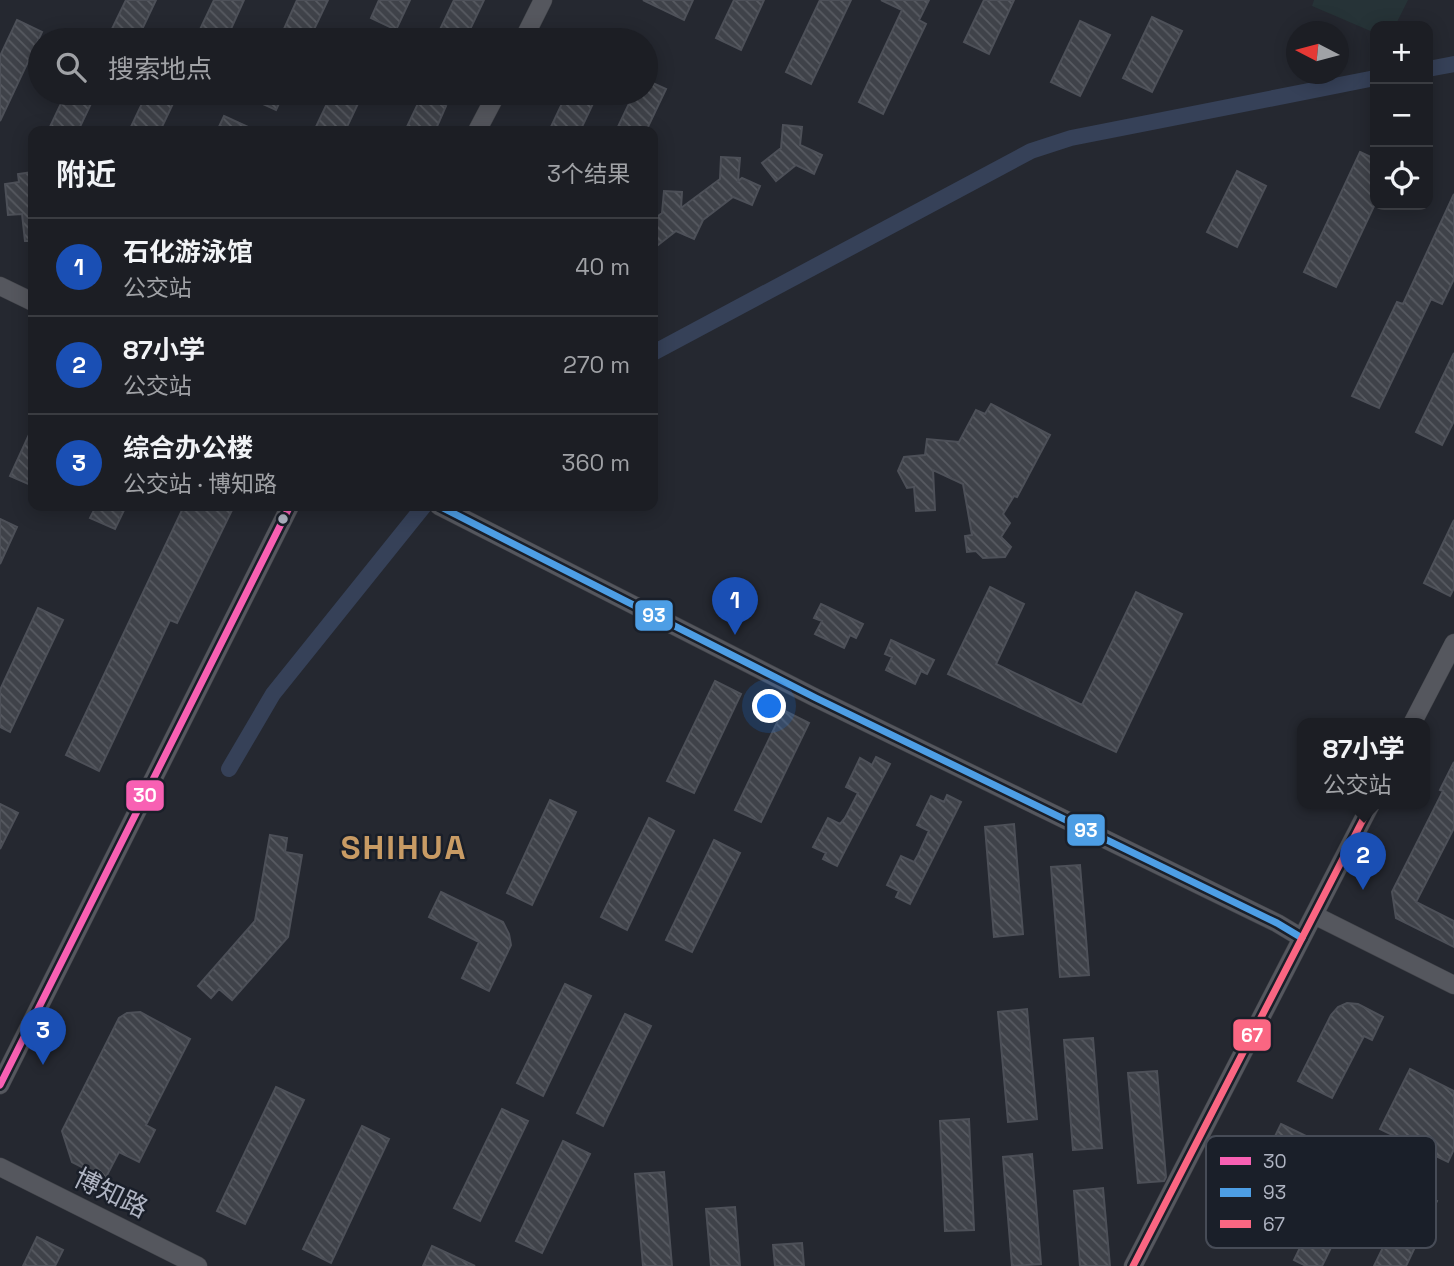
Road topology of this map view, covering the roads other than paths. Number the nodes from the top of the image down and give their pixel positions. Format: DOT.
graph roads {
  1 [pos="543,0"];
  2 [pos="529,28"];
  3 [pos="491,105"];
  4 [pos="480,126"];
  5 [pos="0,286"];
  6 [pos="28,300"];
  7 [pos="287,511"];
  8 [pos="449,511"];
  9 [pos="1454,643"];
  10 [pos="1415,718"];
  11 [pos="1368,809"];
  12 [pos="1314,915"];
  13 [pos="1302,938"];
  14 [pos="1454,985"];
  15 [pos="0,1085"];
  16 [pos="0,1167"];
  17 [pos="198,1266"];
  18 [pos="1133,1266"];
  1 -- 2 [label="street"];
  3 -- 4 [label="street"];
  5 -- 6 [label="street"];
  7 -- 15 [label="street"];
  8 -- 13 [label="street"];
  9 -- 10 [label="street"];
  11 -- 12 [label="street"];
  12 -- 13 [label="street"];
  12 -- 14 [label="street"];
  13 -- 18 [label="street"];
  16 -- 17 [label="street, 博知路"];
}
